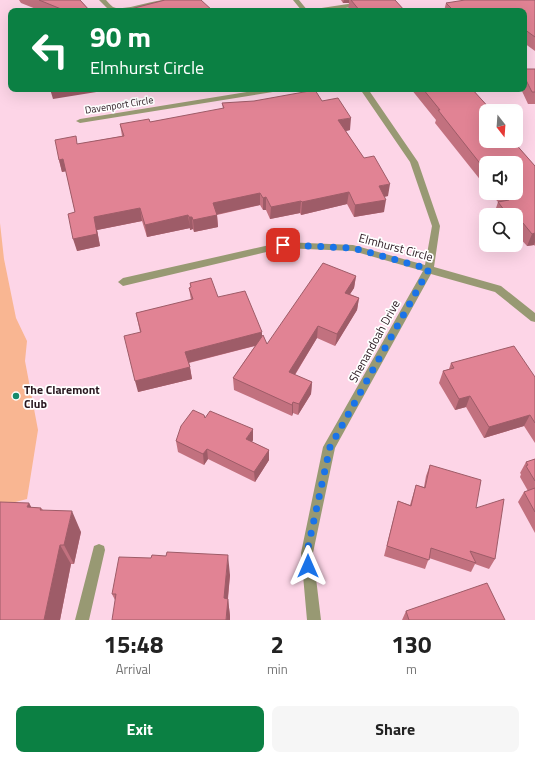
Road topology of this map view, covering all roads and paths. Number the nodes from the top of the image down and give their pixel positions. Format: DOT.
graph roads {
  1 [pos="102,0"];
  2 [pos="163,0"];
  3 [pos="296,0"];
  4 [pos="368,3"];
  5 [pos="110,8"];
  6 [pos="133,8"];
  7 [pos="303,8"];
  8 [pos="335,8"];
  9 [pos="260,92"];
  10 [pos="366,92"];
  11 [pos="80,121"];
  12 [pos="429,269"];
  13 [pos="123,282"];
  14 [pos="535,318"];
  15 [pos="99,550"];
  16 [pos="82,620"];
  17 [pos="314,620"];
  1 -- 5 [label="street"];
  2 -- 6 [label="street"];
  3 -- 7 [label="street"];
  4 -- 8 [label="street"];
  9 -- 11 [label="street, Davenport Circle"];
  10 -- 12 [label="street, Shenandoah Drive"];
  12 -- 13 [label="street, Elmhurst Circle"];
  12 -- 14 [label="street, Elmhurst Circle"];
  12 -- 17 [label="street, Shenandoah Drive"];
  15 -- 16 [label="street"];
}
